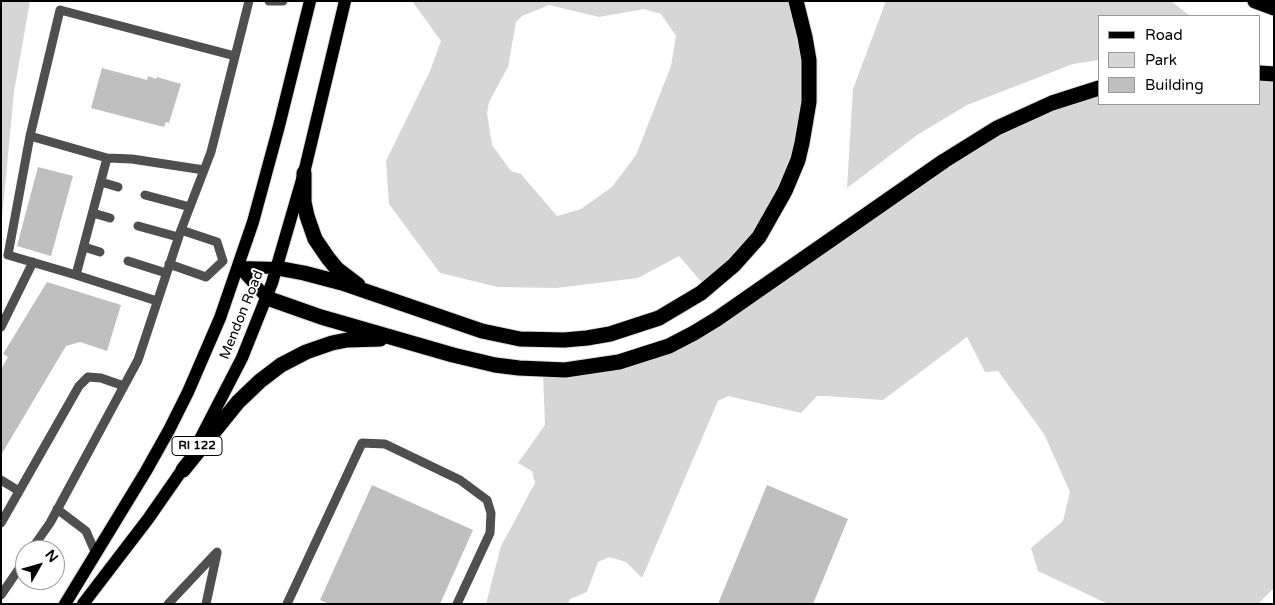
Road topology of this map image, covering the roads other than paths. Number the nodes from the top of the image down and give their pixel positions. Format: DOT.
graph roads {
  1 [pos="249,1"];
  2 [pos="269,1"];
  3 [pos="283,1"];
  4 [pos="310,1"];
  5 [pos="345,1"];
  6 [pos="796,1"];
  7 [pos="1255,1"];
  8 [pos="60,6"];
  9 [pos="1274,8"];
  10 [pos="235,56"];
  11 [pos="1260,73"];
  12 [pos="1274,74"];
  13 [pos="1098,88"];
  14 [pos="30,136"];
  15 [pos="108,158"];
  16 [pos="204,170"];
  17 [pos="304,173"];
  18 [pos="101,182"];
  19 [pos="118,187"];
  20 [pos="145,195"];
  21 [pos="190,207"];
  22 [pos="93,213"];
  23 [pos="110,218"];
  24 [pos="138,226"];
  25 [pos="180,234"];
  26 [pos="84,247"];
  27 [pos="100,252"];
  28 [pos="128,261"];
  29 [pos="223,261"];
  30 [pos="34,262"];
  31 [pos="239,267"];
  32 [pos="277,268"];
  33 [pos="168,269"];
  34 [pos="76,274"];
  35 [pos="380,296"];
  36 [pos="267,298"];
  37 [pos="157,301"];
  38 [pos="1,327"];
  39 [pos="423,346"];
  40 [pos="124,386"];
  41 [pos="183,470"];
  42 [pos="1,480"];
  43 [pos="20,491"];
  44 [pos="57,510"];
  45 [pos="1,523"];
  46 [pos="38,540"];
  47 [pos="96,554"];
  48 [pos="15,575"];
  49 [pos="1,578"];
  50 [pos="10,583"];
  51 [pos="1,596"];
  52 [pos="65,604"];
  53 [pos="84,604"];
  54 [pos="168,604"];
  55 [pos="206,604"];
  56 [pos="288,604"];
  57 [pos="457,604"];
  1 -- 10 [label="lane"];
  2 -- 3 [label="lane"];
  4 -- 31 [label="main road, Mendon Road / RI 122"];
  5 -- 17 [label="main road, Mendon Road / RI 122"];
  6 -- 35 [label="highway"];
  7 -- 9 [label="highway"];
  8 -- 10 [label="lane"];
  8 -- 14 [label="lane"];
  10 -- 16 [label="lane"];
  11 -- 12 [label="highway"];
  13 -- 39 [label="highway"];
  14 -- 15 [label="lane"];
  14 -- 30 [label="lane"];
  15 -- 16 [label="lane"];
  15 -- 18 [label="lane"];
  16 -- 21 [label="lane"];
  17 -- 32 [label="main road, Mendon Road / RI 122"];
  17 -- 35 [label="highway"];
  18 -- 19 [label="lane"];
  18 -- 22 [label="lane"];
  20 -- 21 [label="lane"];
  21 -- 25 [label="lane"];
  22 -- 23 [label="lane"];
  22 -- 26 [label="lane"];
  24 -- 25 [label="lane"];
  25 -- 29 [label="lane"];
  25 -- 33 [label="lane"];
  26 -- 27 [label="lane"];
  26 -- 34 [label="lane"];
  28 -- 33 [label="lane"];
  29 -- 31 [label="lane"];
  29 -- 33 [label="lane"];
  30 -- 34 [label="lane"];
  30 -- 38 [label="lane"];
  31 -- 32 [label="main road"];
  31 -- 36 [label="main road"];
  31 -- 47 [label="main road, Mendon Road / RI 122"];
  32 -- 35 [label="highway"];
  32 -- 36 [label="main road, Mendon Road / RI 122"];
  33 -- 37 [label="lane"];
  34 -- 37 [label="lane"];
  36 -- 39 [label="highway"];
  36 -- 41 [label="main road, Mendon Road / RI 122"];
  37 -- 40 [label="lane"];
  39 -- 41 [label="highway"];
  40 -- 43 [label="lane"];
  40 -- 44 [label="lane"];
  41 -- 53 [label="main road, Mendon Road / RI 122"];
  42 -- 43 [label="lane"];
  43 -- 45 [label="lane"];
  44 -- 46 [label="lane"];
  44 -- 47 [label="lane"];
  47 -- 52 [label="main road, Mendon Road / RI 122"];
  48 -- 50 [label="lane"];
  49 -- 50 [label="lane"];
  50 -- 51 [label="lane"];
  54 -- 55 [label="lane"];
  56 -- 57 [label="lane"];
}
